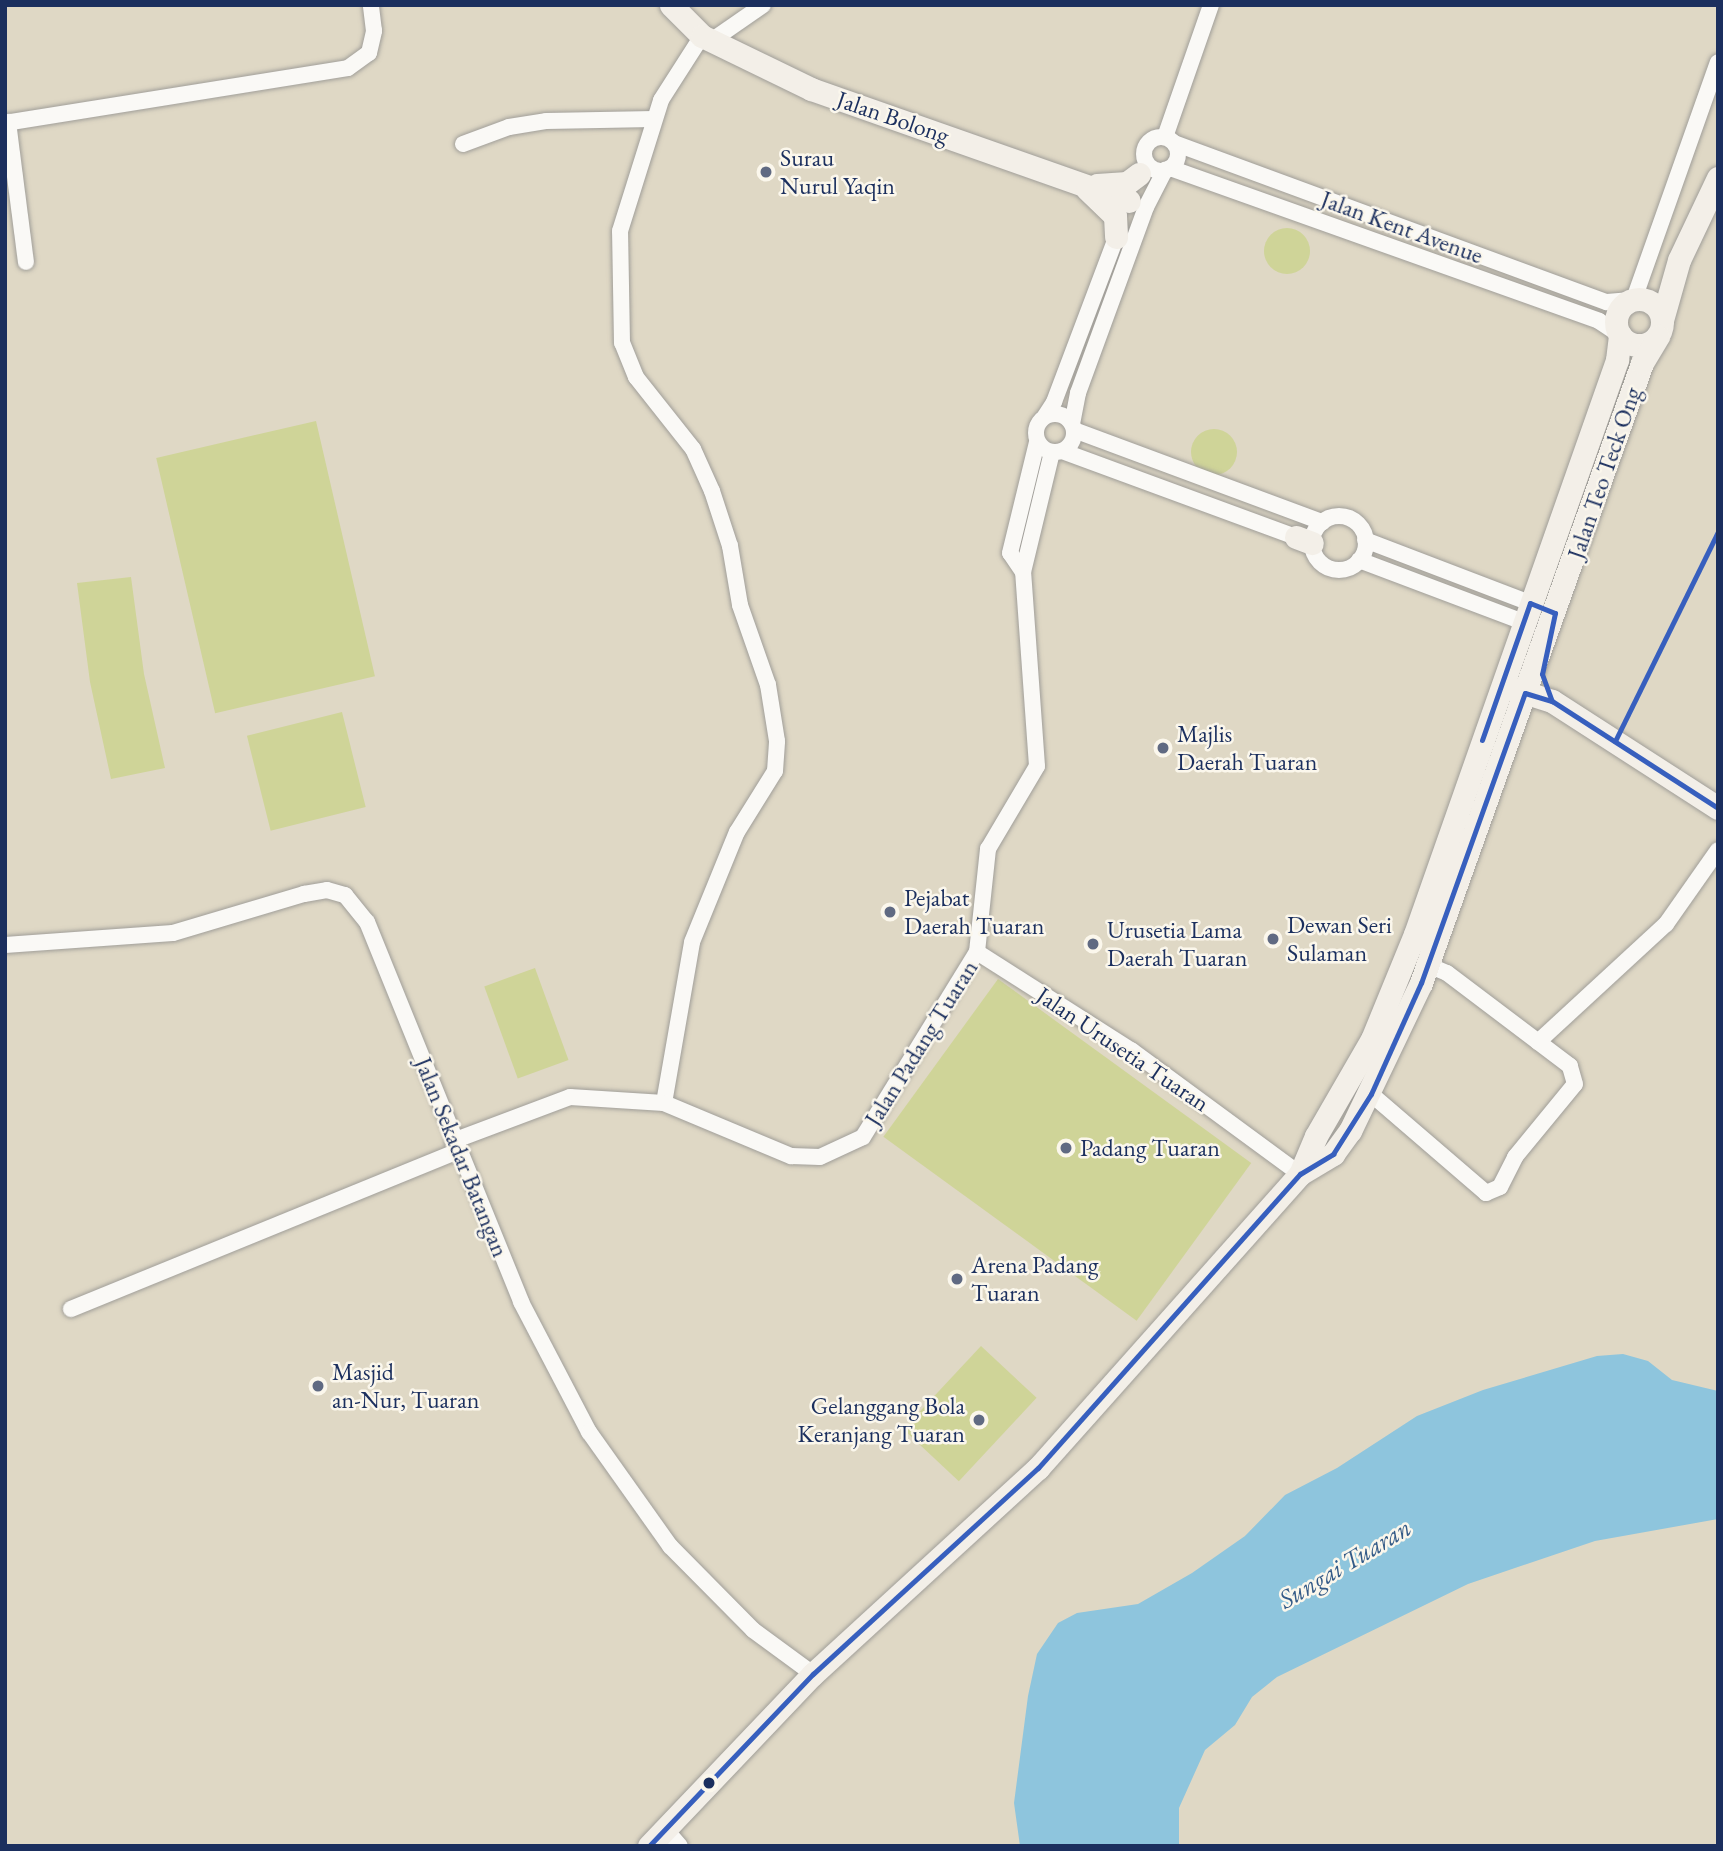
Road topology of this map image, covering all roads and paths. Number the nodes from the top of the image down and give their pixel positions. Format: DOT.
graph roads {
  1 [pos="371,5"];
  2 [pos="671,5"];
  3 [pos="763,5"];
  4 [pos="1211,5"];
  5 [pos="707,39"];
  6 [pos="1718,62"];
  7 [pos="654,119"];
  8 [pos="7,123"];
  9 [pos="1170,140"];
  10 [pos="463,144"];
  11 [pos="1142,166"];
  12 [pos="1168,169"];
  13 [pos="1718,178"];
  14 [pos="1080,181"];
  15 [pos="1138,204"];
  16 [pos="1116,237"];
  17 [pos="1679,260"];
  18 [pos="26,262"];
  19 [pos="1636,300"];
  20 [pos="1660,328"];
  21 [pos="1620,335"];
  22 [pos="1045,416"];
  23 [pos="1073,427"];
  24 [pos="1037,442"];
  25 [pos="1057,451"];
  26 [pos="1310,534"];
  27 [pos="1365,540"];
  28 [pos="1359,560"];
  29 [pos="1023,572"];
  30 [pos="1526,612"];
  31 [pos="1554,617"];
  32 [pos="1502,684"];
  33 [pos="1525,693"];
  34 [pos="1552,701"];
  35 [pos="1718,808"];
  36 [pos="1718,850"];
  37 [pos="5,945"];
  38 [pos="977,952"];
  39 [pos="1428,965"];
  40 [pos="1538,1042"];
  41 [pos="1371,1094"];
  42 [pos="664,1102"];
  43 [pos="456,1146"];
  44 [pos="1300,1174"];
  45 [pos="71,1309"];
  46 [pos="813,1674"];
  47 [pos="665,1840"];
  1 -- 8 [label="street"];
  2 -- 5 [label="street, Jalan Bolong"];
  3 -- 5 [label="street"];
  4 -- 9 [label="street"];
  5 -- 7 [label="street"];
  5 -- 14 [label="street, Jalan Bolong"];
  6 -- 19 [label="street"];
  7 -- 10 [label="street"];
  7 -- 42 [label="street"];
  8 -- 18 [label="street"];
  9 -- 11 [label="street"];
  9 -- 12 [label="street"];
  9 -- 19 [label="street, Jalan Kent Avenue"];
  11 -- 12 [label="street, Jalan Kent Avenue"];
  11 -- 14 [label="street"];
  11 -- 15 [label="street"];
  12 -- 15 [label="street"];
  12 -- 21 [label="street, Jalan Kent Avenue"];
  13 -- 17 [label="street"];
  14 -- 15 [label="street, Jalan Bolong"];
  14 -- 16 [label="street"];
  15 -- 16 [label="street"];
  15 -- 23 [label="street"];
  16 -- 22 [label="street"];
  17 -- 19 [label="street"];
  17 -- 20 [label="street, Jalan Teo Teck Ong"];
  19 -- 20 [label="street"];
  19 -- 21 [label="street"];
  20 -- 21 [label="street"];
  20 -- 31 [label="street, Jalan Teo Teck Ong"];
  21 -- 30 [label="street, Jalan Teo Teck Ong"];
  22 -- 23 [label="street"];
  22 -- 24 [label="street"];
  23 -- 25 [label="street"];
  23 -- 26 [label="street"];
  24 -- 25 [label="street"];
  24 -- 29 [label="street, Jalan Padang Tuaran"];
  25 -- 26 [label="street"];
  25 -- 29 [label="street, Jalan Padang Tuaran"];
  26 -- 27 [label="street"];
  26 -- 28 [label="street"];
  27 -- 28 [label="street"];
  27 -- 30 [label="street"];
  28 -- 30 [label="street"];
  29 -- 38 [label="street, Jalan Padang Tuaran"];
  30 -- 31 [label="street"];
  30 -- 32 [label="street, Jalan Teo Teck Ong"];
  31 -- 33 [label="street"];
  31 -- 34 [label="street"];
  32 -- 33 [label="street"];
  32 -- 44 [label="street, Jalan Teo Teck Ong"];
  33 -- 34 [label="street"];
  33 -- 39 [label="street"];
  34 -- 35 [label="street"];
  36 -- 40 [label="street"];
  37 -- 43 [label="street, Jalan Sekadar Batangan"];
  38 -- 42 [label="street, Jalan Padang Tuaran"];
  38 -- 44 [label="street, Jalan Urusetia Tuaran"];
  39 -- 40 [label="street"];
  39 -- 41 [label="street"];
  40 -- 41 [label="street"];
  41 -- 44 [label="street"];
  42 -- 43 [label="street, Jalan Padang Tuaran"];
  43 -- 45 [label="street, Jalan Padang Tuaran"];
  43 -- 46 [label="street, Jalan Sekadar Batangan"];
  44 -- 46 [label="street"];
  46 -- 47 [label="street"];
}
